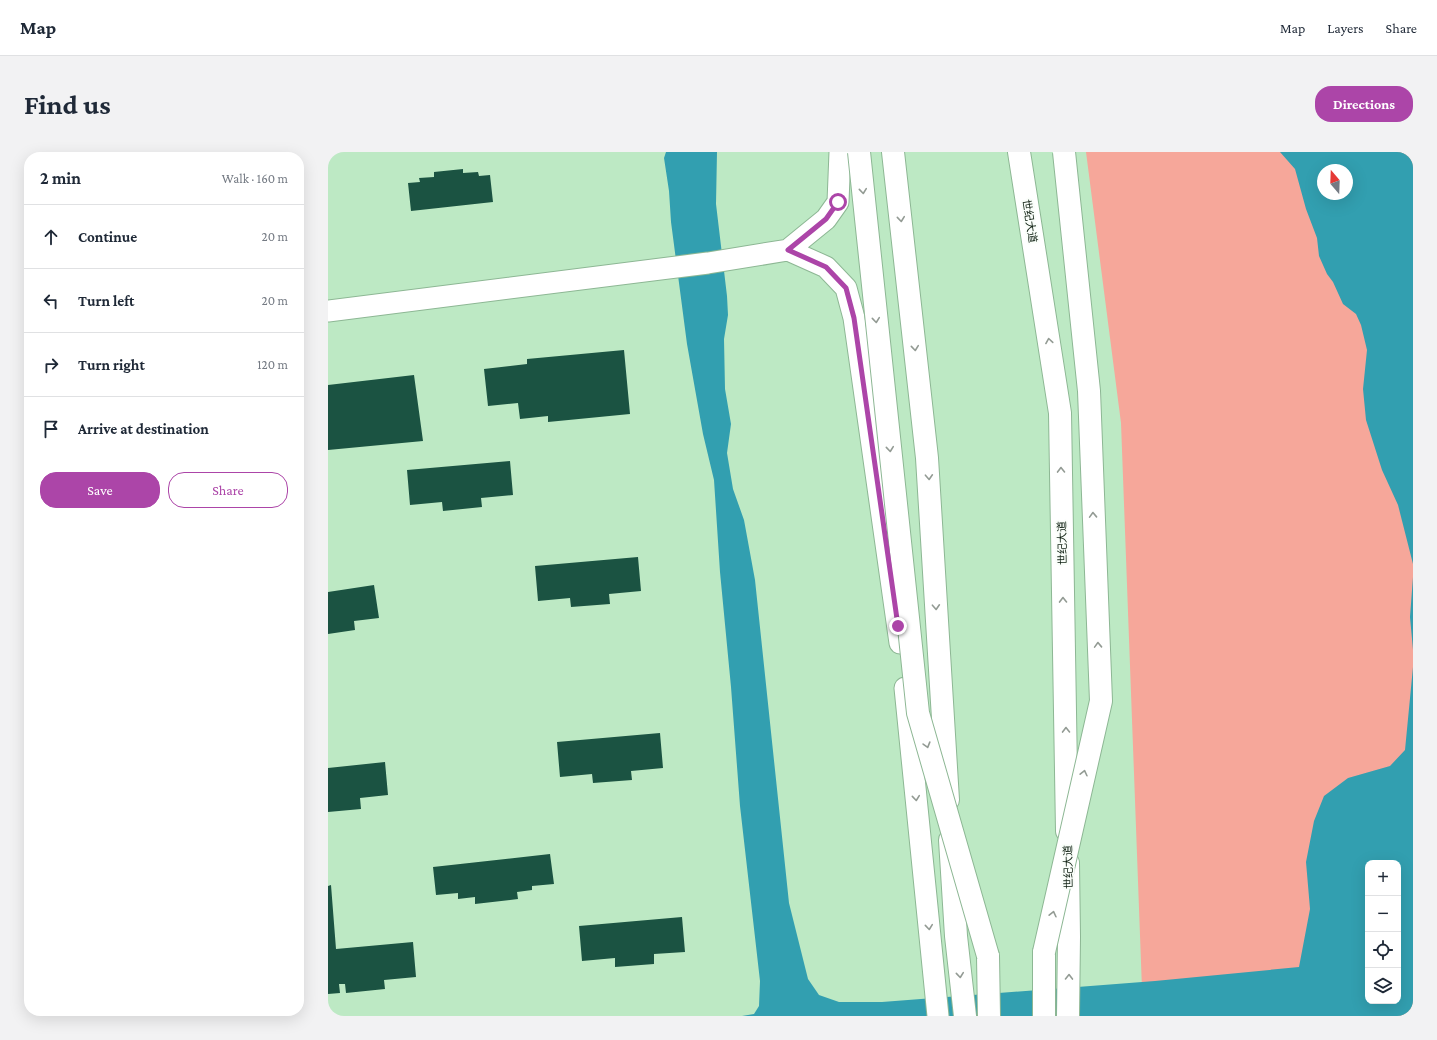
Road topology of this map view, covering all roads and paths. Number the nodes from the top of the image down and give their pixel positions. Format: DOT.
graph roads {
  1 [pos="840,152"];
  2 [pos="859,152"];
  3 [pos="894,152"];
  4 [pos="1019,152"];
  5 [pos="1064,152"];
  6 [pos="788,250"];
  7 [pos="328,311"];
  8 [pos="938,1015"];
  9 [pos="965,1016"];
  10 [pos="989,1016"];
  11 [pos="1044,1016"];
  12 [pos="1068,1016"];
  1 -- 6 [label="street"];
  2 -- 10 [label="main road, one-way, bridge"];
  3 -- 9 [label="main road, one-way"];
  12 -- 4 [label="main road, 世纪大道, one-way"];
  11 -- 5 [label="main road, one-way, bridge"];
  6 -- 7 [label="street"];
  6 -- 8 [label="street, one-way"];
}
